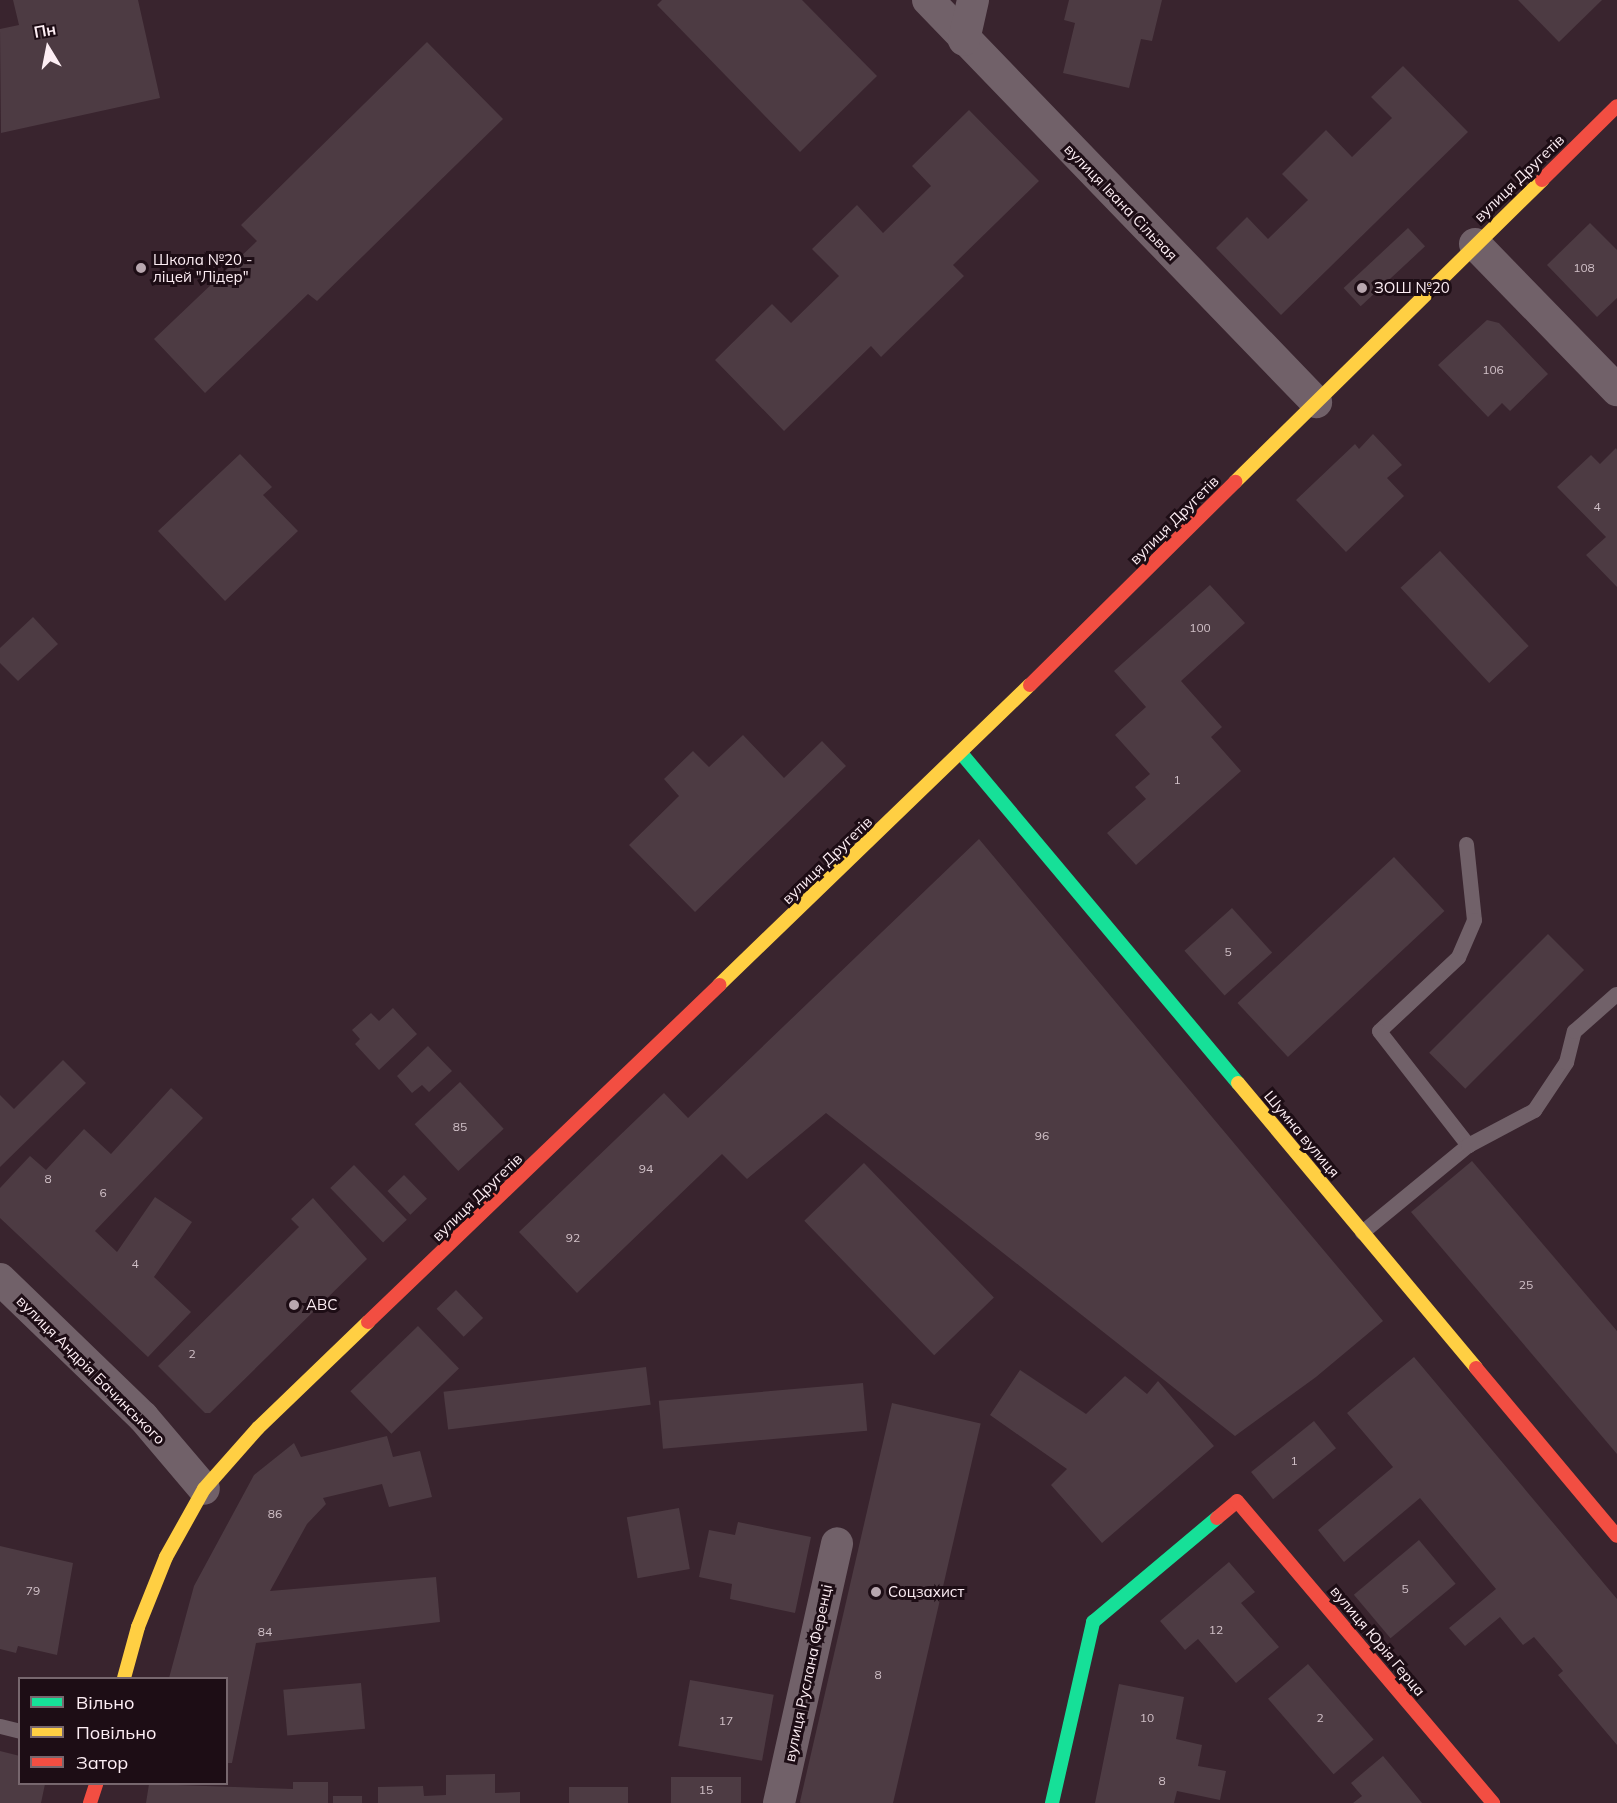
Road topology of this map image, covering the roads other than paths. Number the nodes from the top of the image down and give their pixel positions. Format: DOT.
graph roads {
  1 [pos="928,0"];
  2 [pos="973,0"];
  3 [pos="964,40"];
  4 [pos="1617,106"];
  5 [pos="1475,244"];
  6 [pos="1617,390"];
  7 [pos="1316,402"];
  8 [pos="961,753"];
  9 [pos="1466,844"];
  10 [pos="1616,994"];
  11 [pos="1468,1145"];
  12 [pos="1362,1232"];
  13 [pos="0,1279"];
  14 [pos="204,1489"];
  15 [pos="1617,1536"];
  16 [pos="837,1543"];
  17 [pos="124,1677"];
  18 [pos="0,1726"];
  19 [pos="18,1730"];
  20 [pos="96,1785"];
  21 [pos="90,1803"];
  22 [pos="779,1803"];
  23 [pos="1052,1803"];
  24 [pos="1493,1803"];
  1 -- 3 [label="street, вулиця Івана Сільвая"];
  2 -- 3 [label="street"];
  3 -- 7 [label="street, вулиця Івана Сільвая"];
  4 -- 5 [label="main road, вулиця Другетів"];
  5 -- 6 [label="street"];
  5 -- 7 [label="main road, вулиця Другетів"];
  7 -- 8 [label="main road, вулиця Другетів"];
  8 -- 12 [label="main road, Шумна вулиця"];
  8 -- 14 [label="main road, вулиця Другетів"];
  9 -- 11 [label="lane"];
  10 -- 11 [label="lane"];
  11 -- 12 [label="lane"];
  12 -- 15 [label="main road, Шумна вулиця"];
  13 -- 14 [label="street, вулиця Андрія Бачинського"];
  14 -- 17 [label="main road, вулиця Другетів"];
  16 -- 22 [label="street, вулиця Руслана Ференці"];
  18 -- 19 [label="lane"];
  20 -- 21 [label="main road"];
  23 -- 24 [label="main road, вулиця Юрія Герца"];
}
